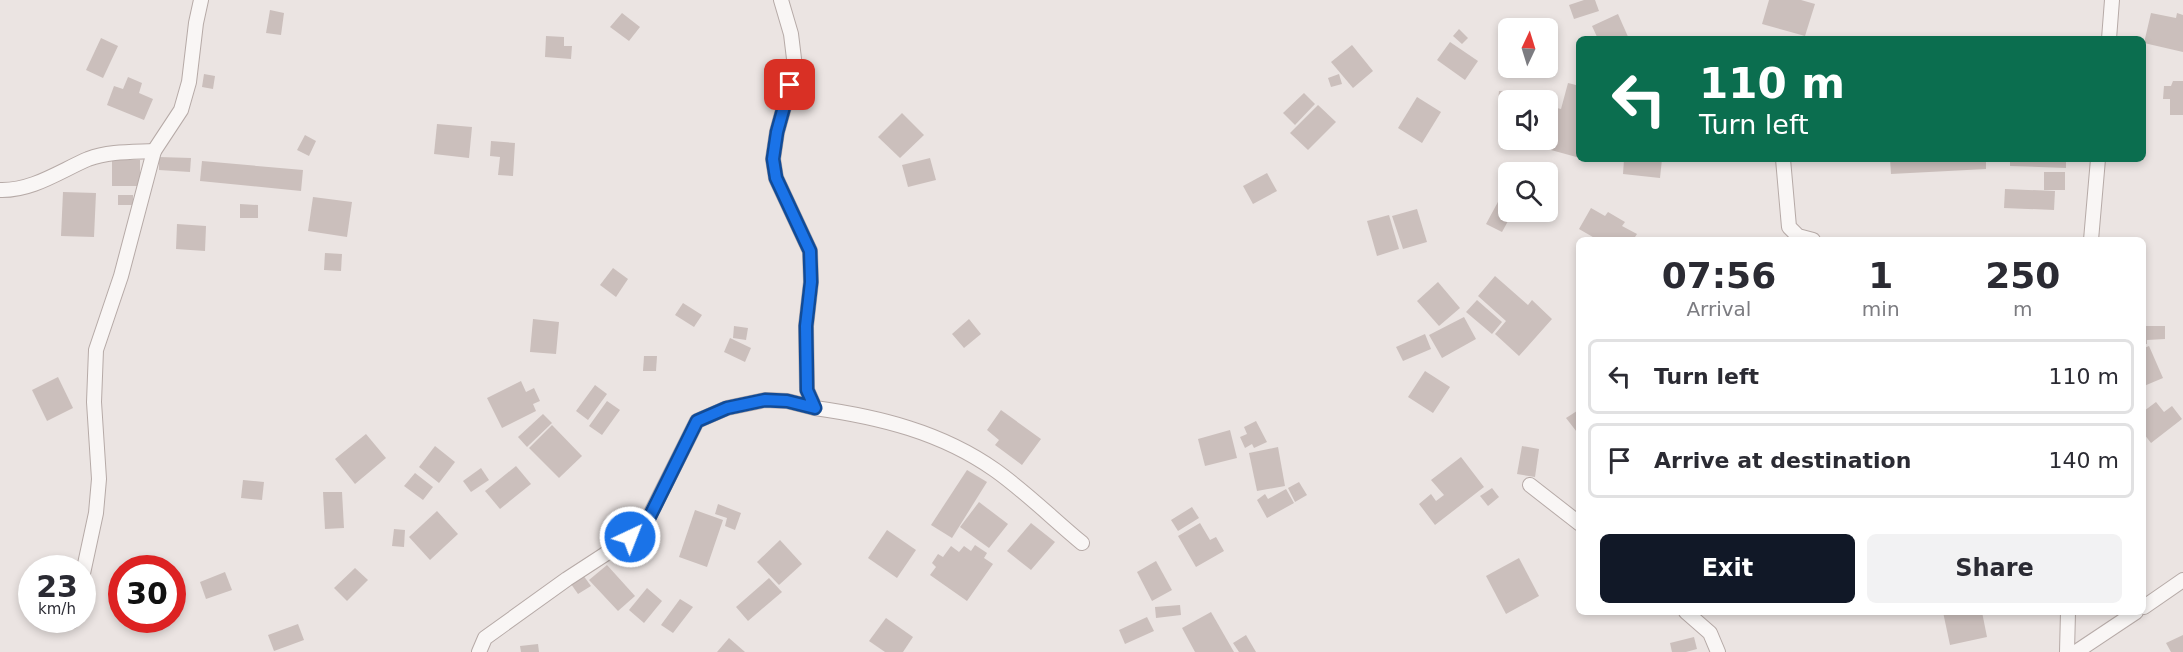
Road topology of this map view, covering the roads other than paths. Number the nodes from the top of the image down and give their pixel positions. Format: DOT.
graph roads {
  1 [pos="201,0"];
  2 [pos="781,0"];
  3 [pos="2112,0"];
  4 [pos="2109,36"];
  5 [pos="154,151"];
  6 [pos="1783,162"];
  7 [pos="2098,162"];
  8 [pos="0,190"];
  9 [pos="1802,237"];
  10 [pos="2091,237"];
  11 [pos="815,408"];
  12 [pos="1530,485"];
  13 [pos="1576,521"];
  14 [pos="1082,543"];
  15 [pos="87,555"];
  16 [pos="2183,580"];
  17 [pos="2146,606"];
  18 [pos="1689,615"];
  19 [pos="2068,615"];
  20 [pos="2132,615"];
  21 [pos="479,652"];
  22 [pos="1718,652"];
  23 [pos="2067,652"];
  24 [pos="2076,652"];
  1 -- 5 [label="street"];
  2 -- 11 [label="street"];
  3 -- 4 [label="street"];
  5 -- 8 [label="street"];
  5 -- 15 [label="street"];
  6 -- 9 [label="street"];
  7 -- 10 [label="street"];
  11 -- 14 [label="street"];
  11 -- 21 [label="street"];
  12 -- 13 [label="street"];
  16 -- 17 [label="street"];
  18 -- 22 [label="street"];
  19 -- 23 [label="street"];
  20 -- 24 [label="street"];
}
